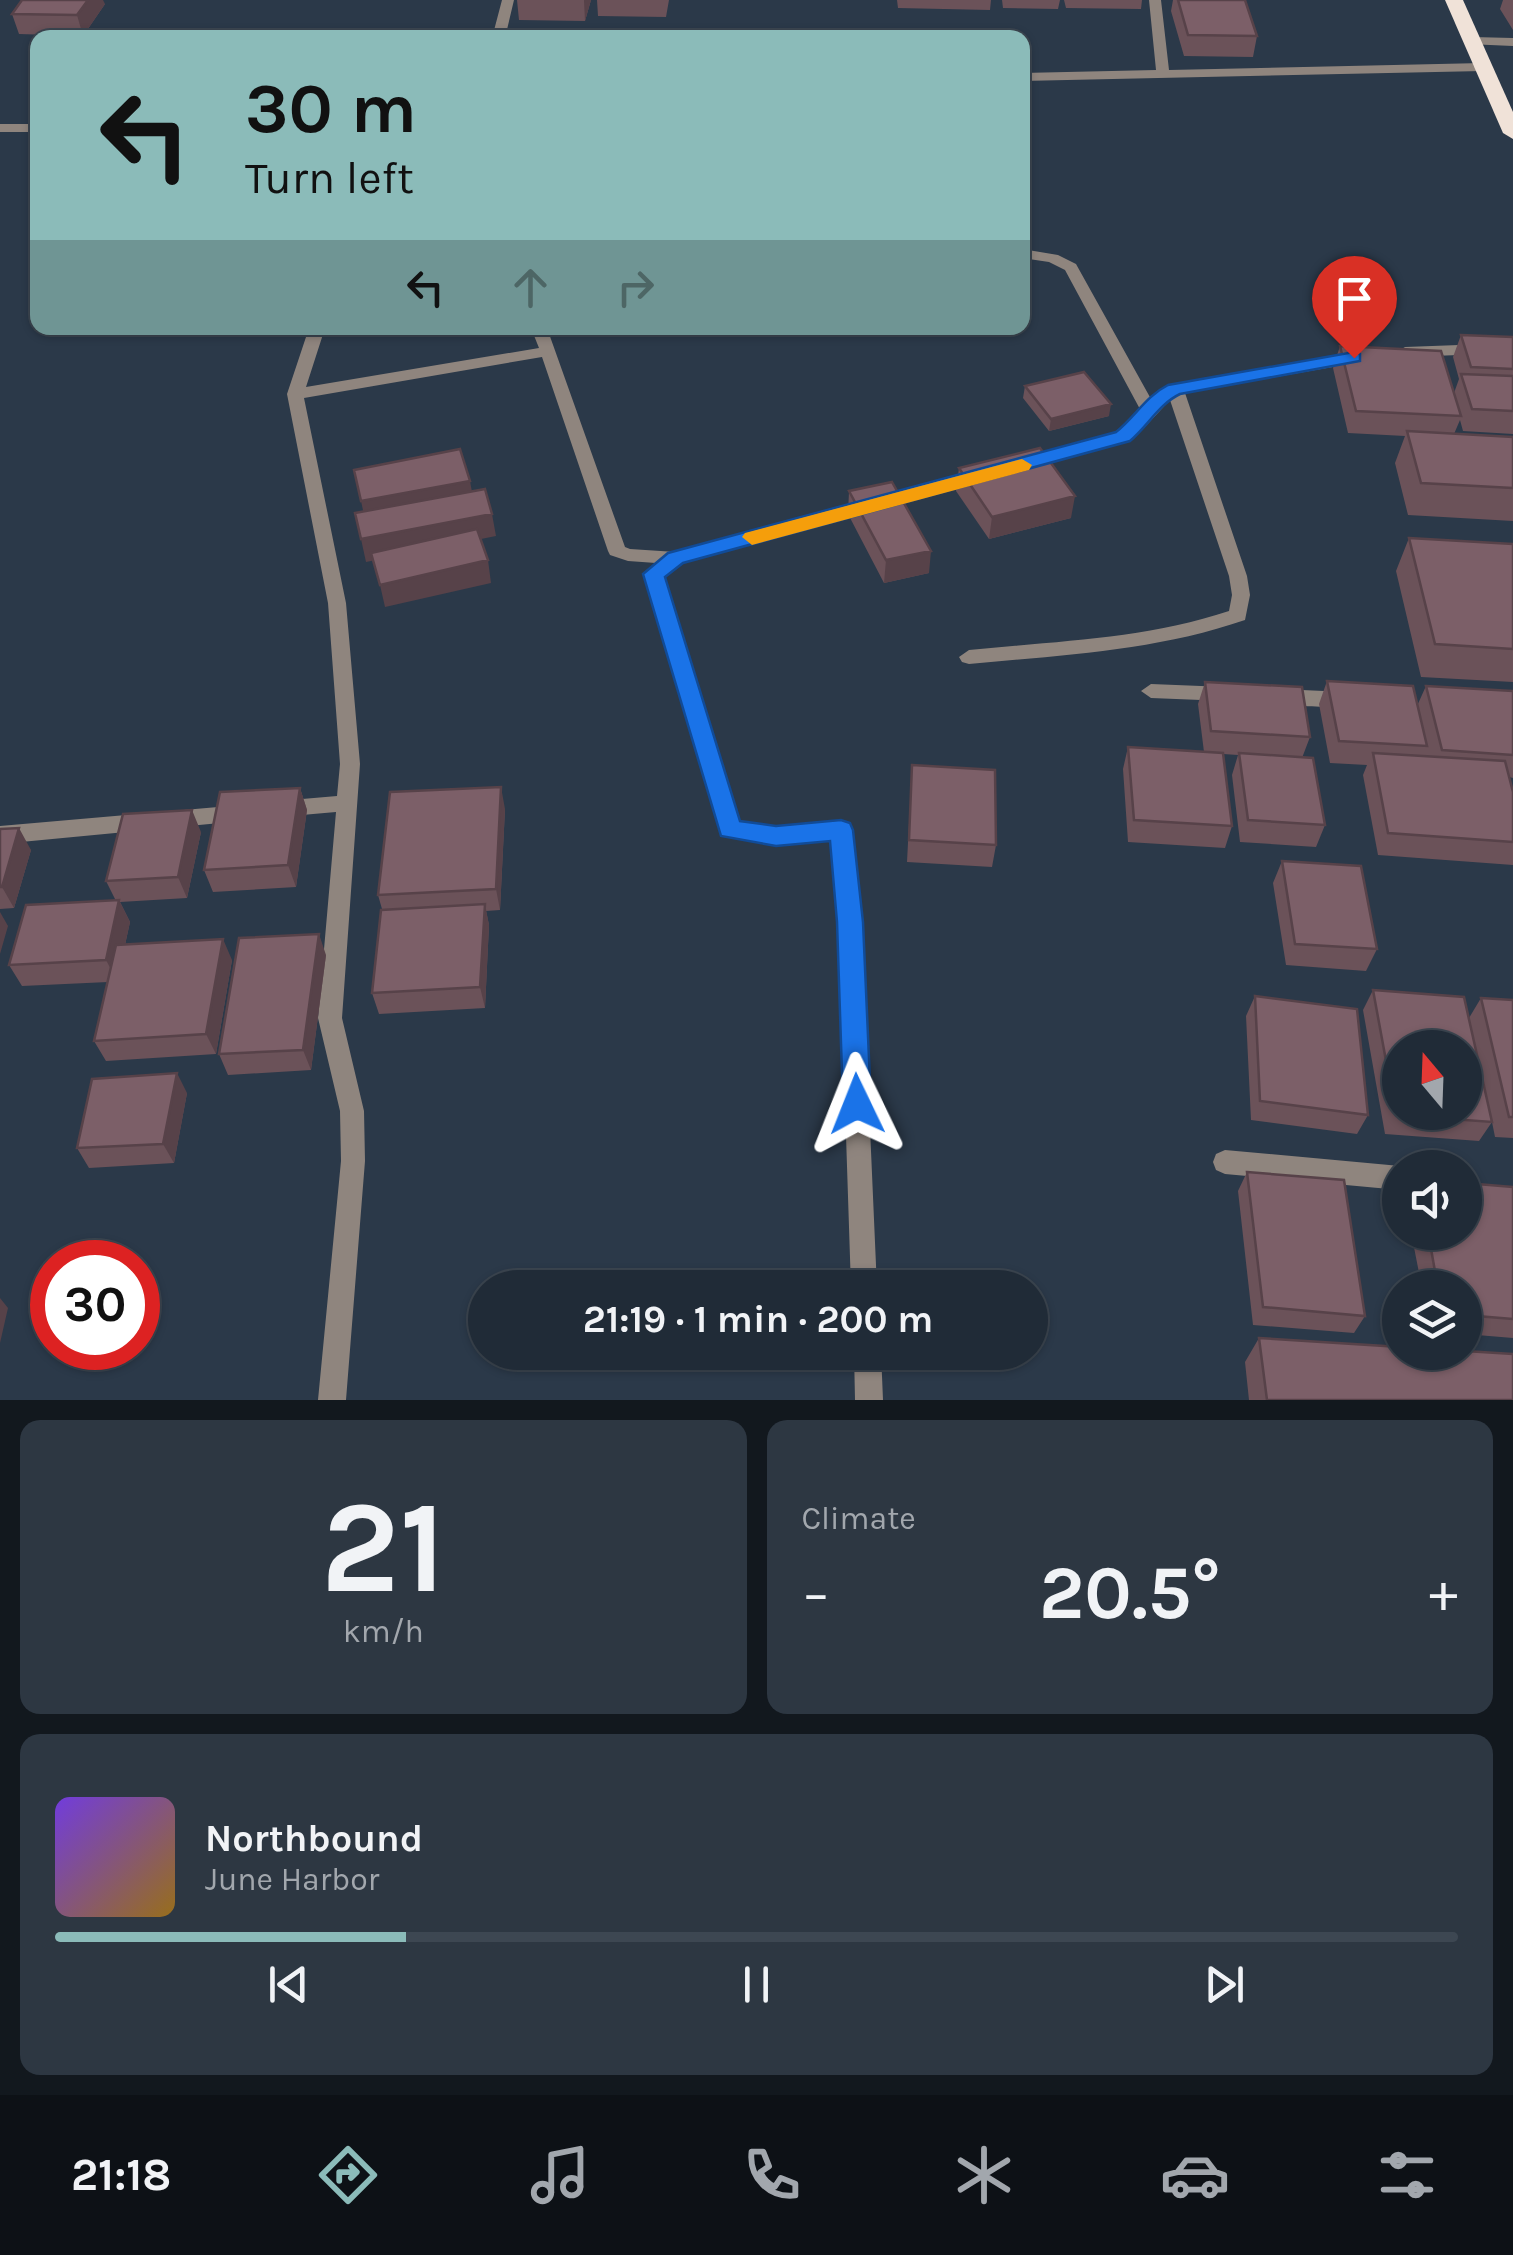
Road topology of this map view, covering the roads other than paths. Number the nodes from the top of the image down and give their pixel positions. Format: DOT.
graph roads {
  1 [pos="508,0"];
  2 [pos="1155,0"];
  3 [pos="1454,0"];
  4 [pos="500,30"];
  5 [pos="1472,42"];
  6 [pos="1513,42"];
  7 [pos="1484,67"];
  8 [pos="1163,74"];
  9 [pos="1030,77"];
  10 [pos="0,128"];
  11 [pos="30,128"];
  12 [pos="1513,133"];
  13 [pos="1030,254"];
  14 [pos="314,335"];
  15 [pos="542,335"];
  16 [pos="1513,348"];
  17 [pos="548,352"];
  18 [pos="1174,389"];
  19 [pos="296,394"];
  20 [pos="1148,409"];
  21 [pos="676,558"];
  22 [pos="968,658"];
  23 [pos="1151,691"];
  24 [pos="1360,700"];
  25 [pos="347,803"];
  26 [pos="0,836"];
  27 [pos="1224,1162"];
  28 [pos="1382,1176"];
  29 [pos="863,1270"];
  30 [pos="867,1370"];
  31 [pos="332,1400"];
  32 [pos="868,1400"];
  1 -- 4 [label="street"];
  2 -- 8 [label="street"];
  3 -- 5 [label="highway"];
  5 -- 6 [label="street"];
  5 -- 7 [label="highway"];
  7 -- 8 [label="street"];
  7 -- 12 [label="highway"];
  8 -- 9 [label="street"];
  10 -- 11 [label="street"];
  13 -- 20 [label="street"];
  14 -- 19 [label="street"];
  15 -- 17 [label="street"];
  16 -- 18 [label="street"];
  17 -- 19 [label="street"];
  17 -- 21 [label="street"];
  18 -- 20 [label="street"];
  18 -- 22 [label="street"];
  19 -- 25 [label="street"];
  20 -- 21 [label="street"];
  21 -- 29 [label="street"];
  23 -- 24 [label="street"];
  25 -- 26 [label="street"];
  25 -- 31 [label="street"];
  27 -- 28 [label="street"];
  30 -- 32 [label="street"];
}
